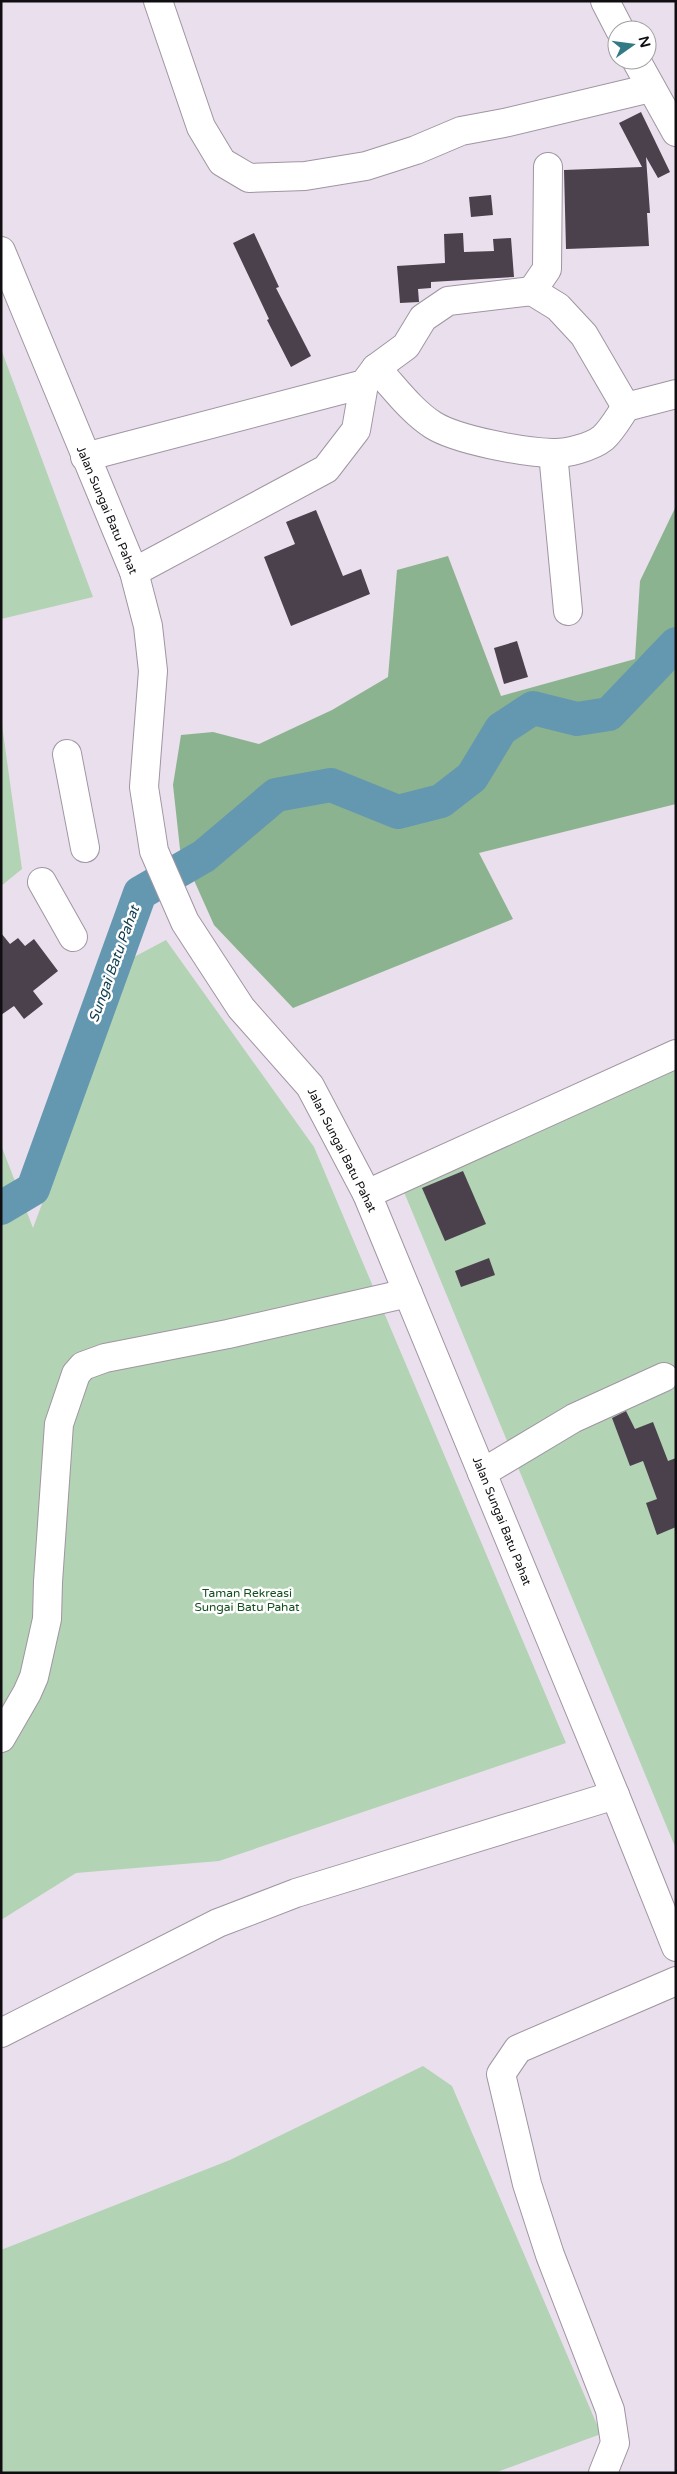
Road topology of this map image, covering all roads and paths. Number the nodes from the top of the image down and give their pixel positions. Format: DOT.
graph roads {
  1 [pos="158,1"];
  2 [pos="604,1"];
  3 [pos="614,20"];
  4 [pos="642,70"];
  5 [pos="666,109"];
  6 [pos="548,167"];
  7 [pos="1,251"];
  8 [pos="532,291"];
  9 [pos="370,376"];
  10 [pos="676,394"];
  11 [pos="626,407"];
  12 [pos="553,453"];
  13 [pos="85,457"];
  14 [pos="134,572"];
  15 [pos="568,611"];
  16 [pos="67,754"];
  17 [pos="85,848"];
  18 [pos="42,882"];
  19 [pos="73,937"];
  20 [pos="676,1054"];
  21 [pos="367,1194"];
  22 [pos="408,1293"];
  23 [pos="664,1377"];
  24 [pos="482,1473"];
  25 [pos="1,1738"];
  26 [pos="615,1795"];
  27 [pos="676,1947"];
  28 [pos="676,1981"];
  29 [pos="1,2033"];
  30 [pos="603,2473"];
  1 -- 5 [label="street"];
  2 -- 3 [label="street"];
  4 -- 5 [label="street"];
  6 -- 8 [label="street"];
  7 -- 13 [label="street, Jalan Sungai Batu Pahat"];
  8 -- 9 [label="street"];
  8 -- 11 [label="street"];
  9 -- 12 [label="street"];
  9 -- 13 [label="street"];
  9 -- 14 [label="street"];
  10 -- 11 [label="street"];
  11 -- 12 [label="street"];
  12 -- 15 [label="street"];
  13 -- 14 [label="street, Jalan Sungai Batu Pahat"];
  14 -- 21 [label="street, Jalan Sungai Batu Pahat"];
  16 -- 17 [label="street"];
  18 -- 19 [label="street"];
  20 -- 21 [label="street"];
  21 -- 22 [label="street, Jalan Sungai Batu Pahat"];
  22 -- 24 [label="street, Jalan Sungai Batu Pahat"];
  22 -- 25 [label="street"];
  23 -- 24 [label="street"];
  24 -- 26 [label="street, Jalan Sungai Batu Pahat"];
  26 -- 27 [label="street, Jalan Sungai Batu Pahat"];
  26 -- 29 [label="street"];
  28 -- 30 [label="street"];
}
